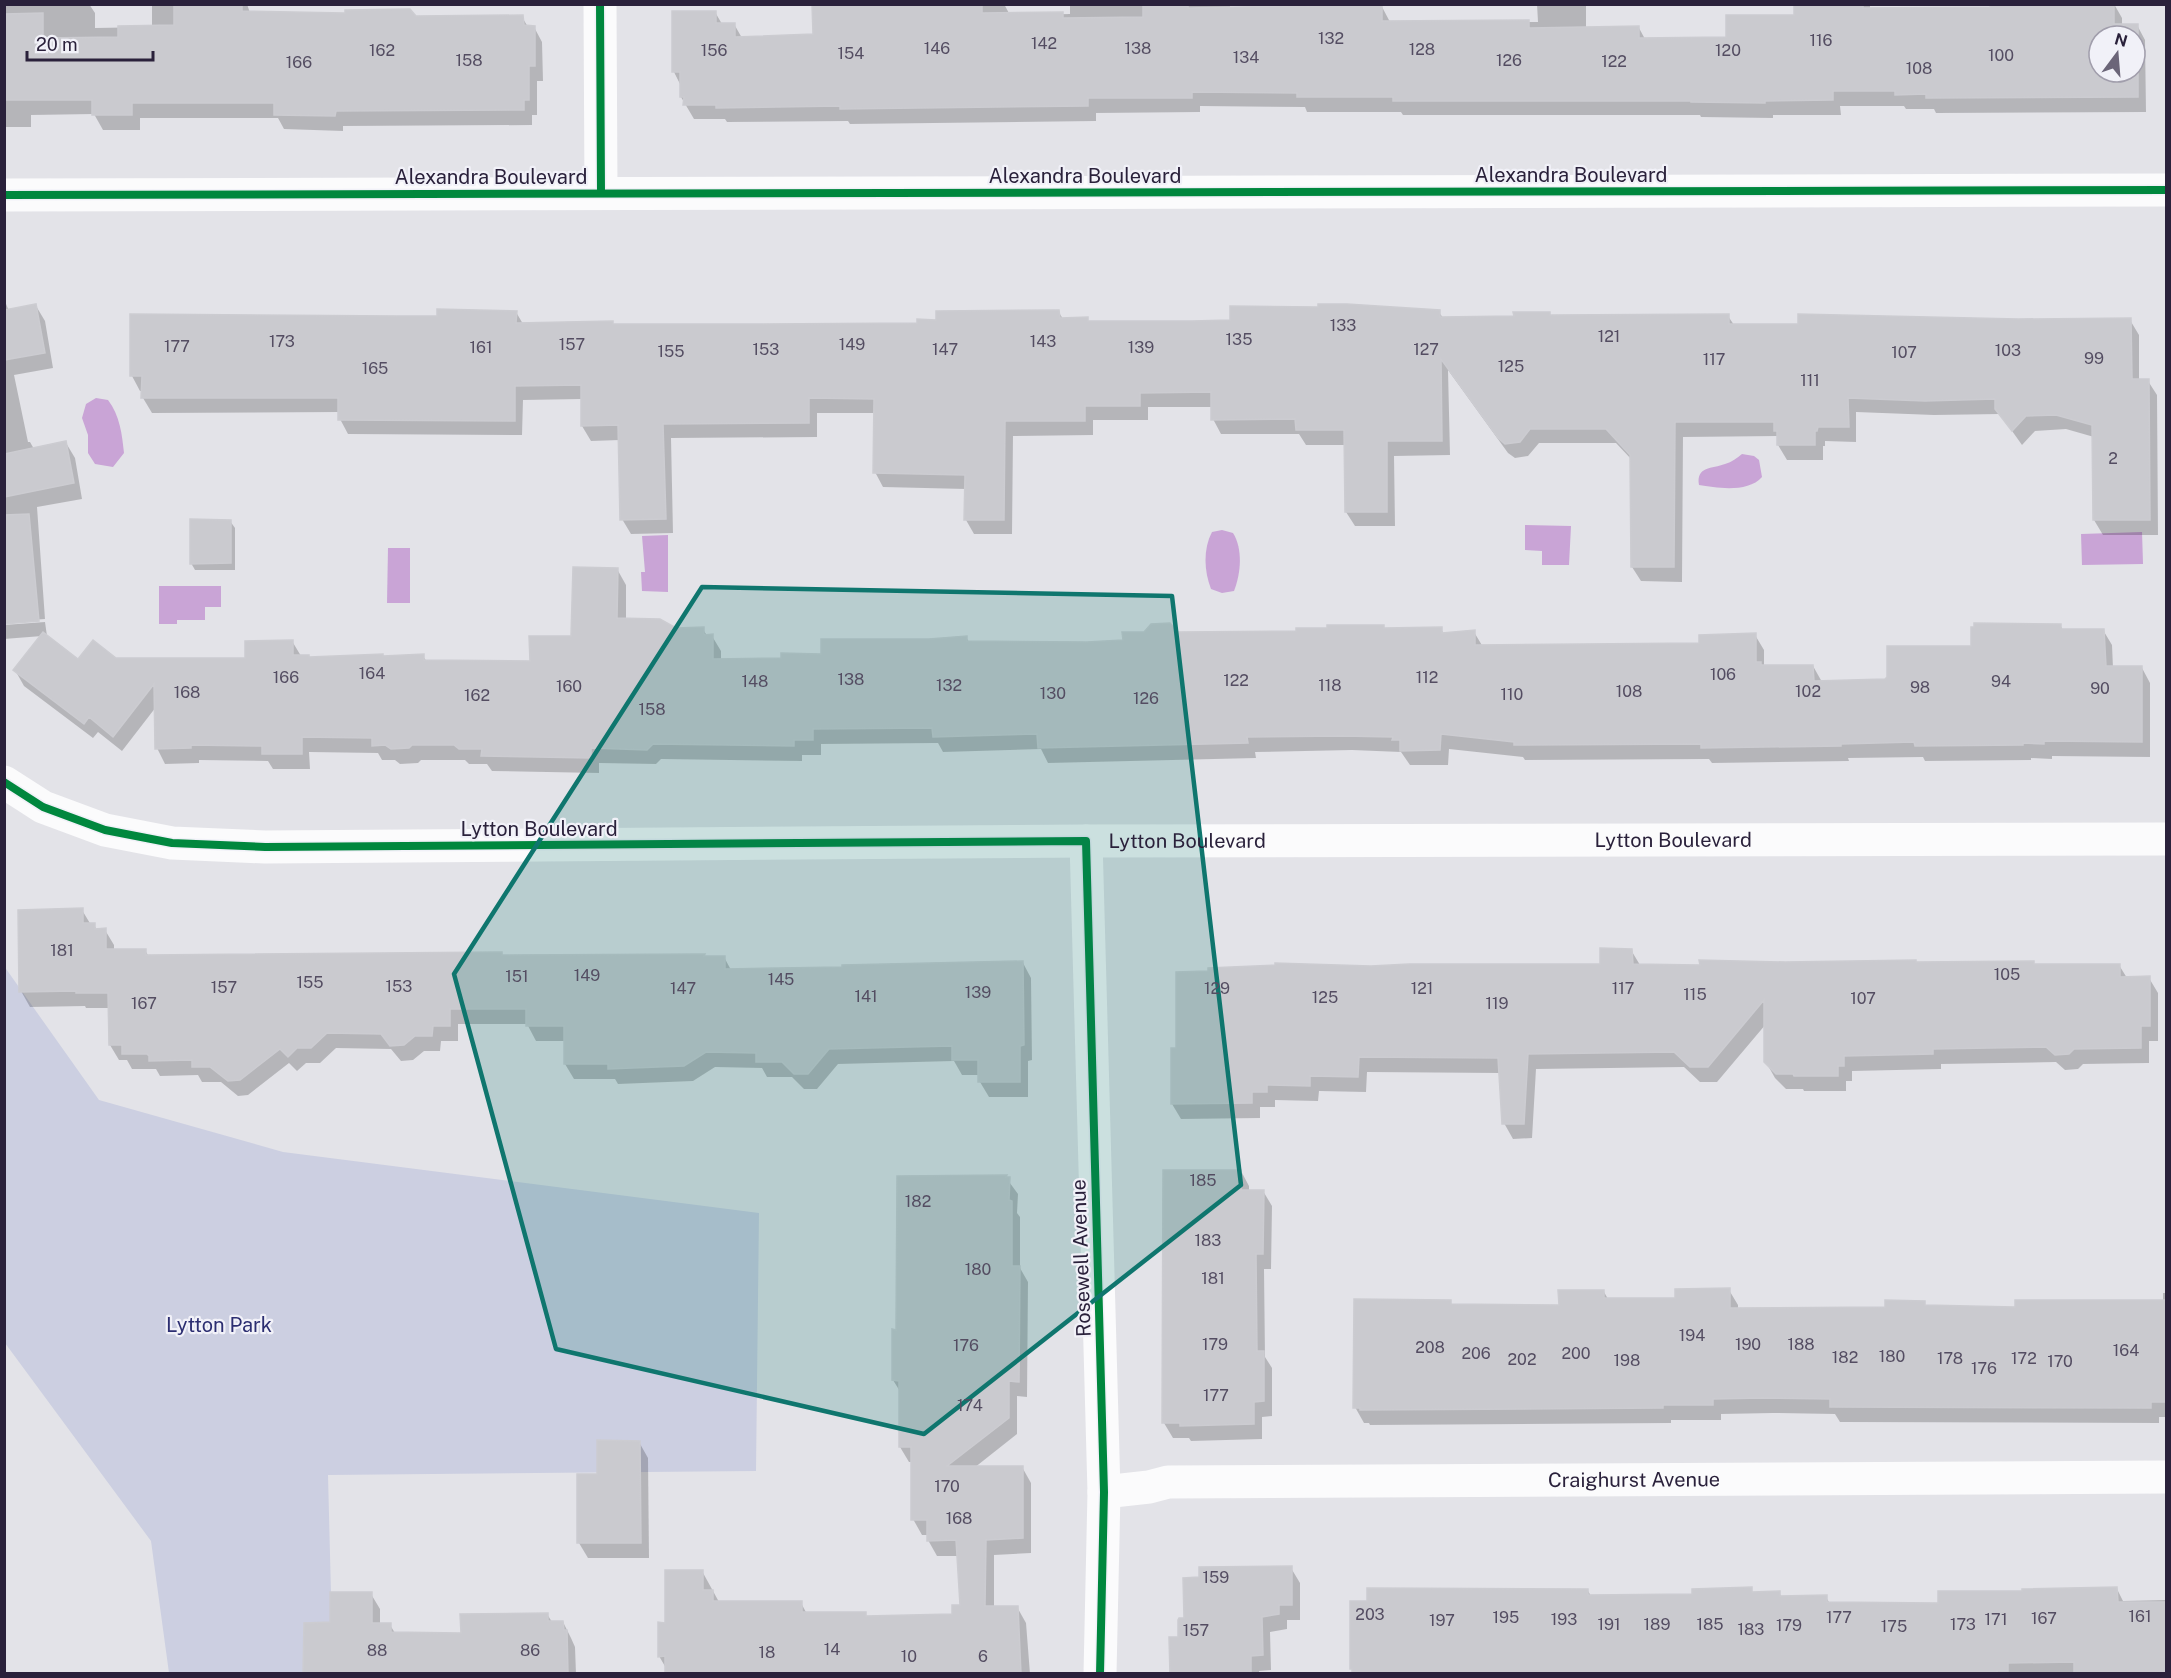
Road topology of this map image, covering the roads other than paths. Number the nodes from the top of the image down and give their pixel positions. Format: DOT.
graph roads {
  1 [pos="600,4"];
  2 [pos="2166,190"];
  3 [pos="601,193"];
  4 [pos="4,195"];
  5 [pos="4,782"];
  6 [pos="2166,839"];
  7 [pos="1086,841"];
  8 [pos="2166,1477"];
  9 [pos="1104,1492"];
  10 [pos="1100,1674"];
  1 -- 3 [label="street"];
  2 -- 3 [label="street, Alexandra Boulevard"];
  3 -- 4 [label="street, Alexandra Boulevard"];
  5 -- 7 [label="street, Lytton Boulevard"];
  6 -- 7 [label="street, Lytton Boulevard"];
  7 -- 9 [label="street, Rosewell Avenue"];
  8 -- 9 [label="street, Craighurst Avenue"];
  9 -- 10 [label="street, Rosewell Avenue"];
}
